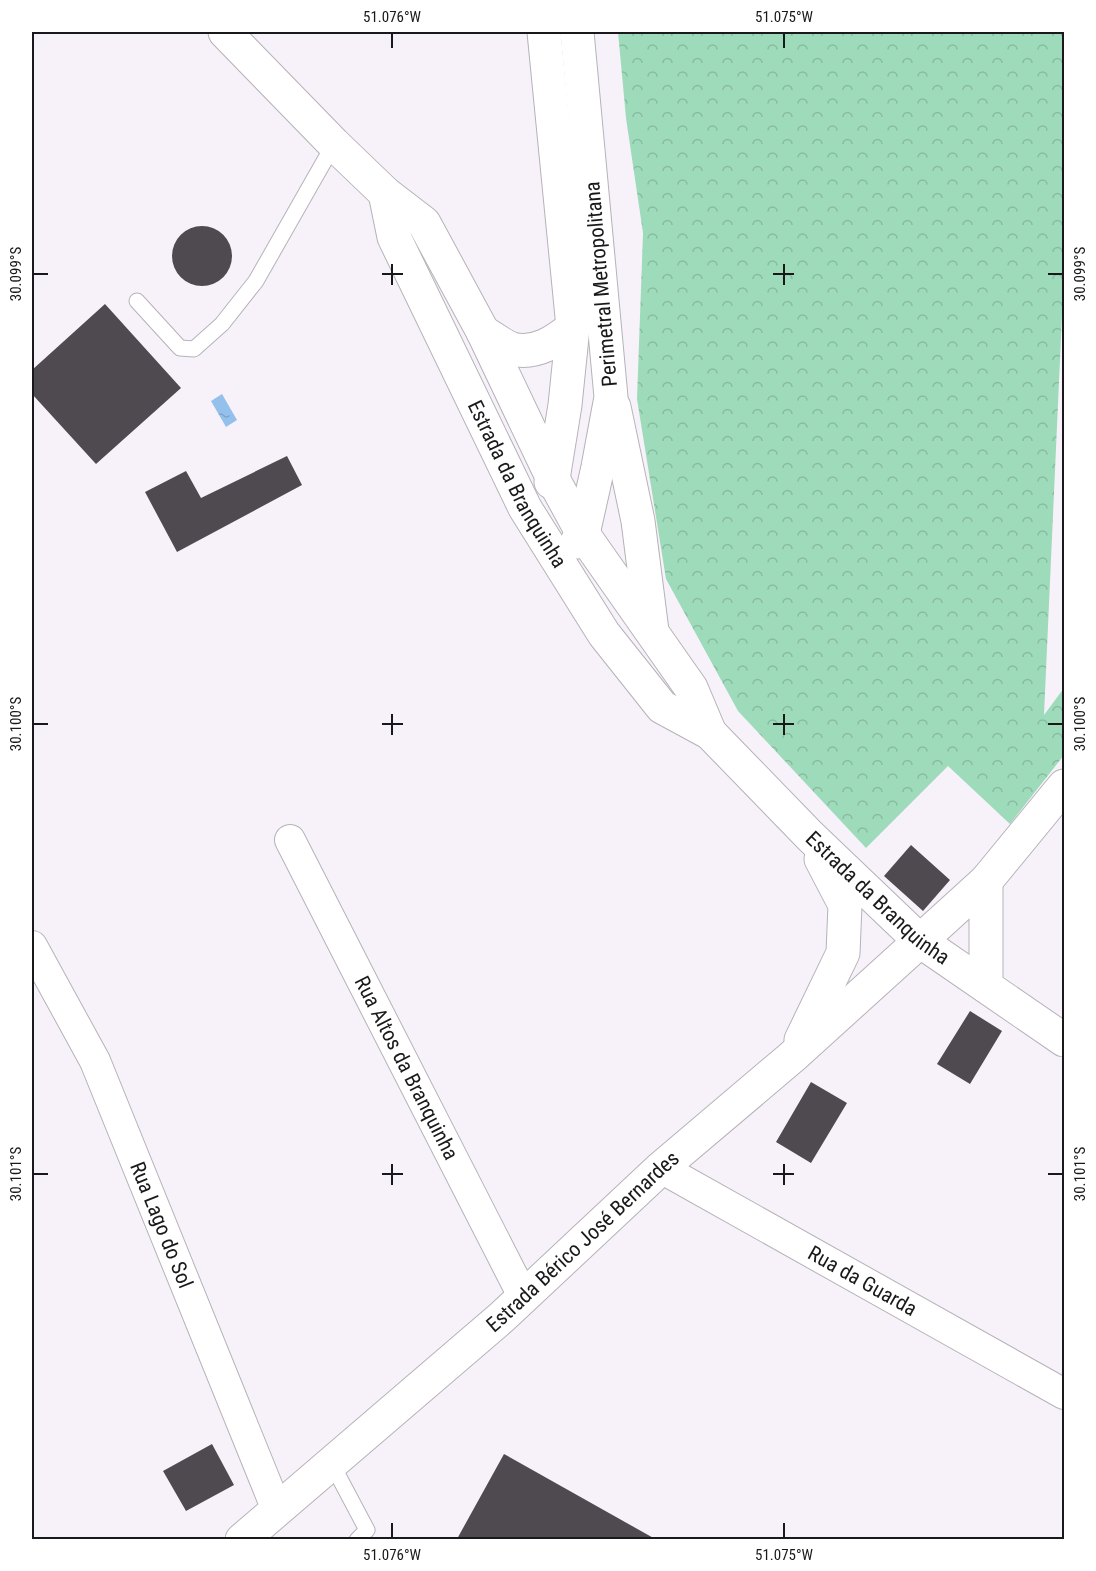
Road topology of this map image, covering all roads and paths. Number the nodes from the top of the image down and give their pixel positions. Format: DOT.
graph roads {
  1 [pos="225,32"];
  2 [pos="544,32"];
  3 [pos="577,32"];
  4 [pos="334,144"];
  5 [pos="385,193"];
  6 [pos="137,301"];
  7 [pos="573,327"];
  8 [pos="483,332"];
  9 [pos="611,397"];
  10 [pos="553,479"];
  11 [pos="525,508"];
  12 [pos="583,534"];
  13 [pos="560,566"];
  14 [pos="653,636"];
  15 [pos="710,733"];
  16 [pos="1065,786"];
  17 [pos="810,836"];
  18 [pos="290,840"];
  19 [pos="986,881"];
  20 [pos="920,941"];
  21 [pos="32,946"];
  22 [pos="986,986"];
  23 [pos="1065,1040"];
  24 [pos="792,1058"];
  25 [pos="661,1168"];
  26 [pos="524,1296"];
  27 [pos="1065,1394"];
  28 [pos="332,1464"];
  29 [pos="277,1510"];
  30 [pos="242,1539"];
  31 [pos="357,1539"];
  1 -- 4 [label="main road, Estrada da Branquinha"];
  2 -- 7 [label="main road, Perimetral Metropolitana"];
  3 -- 9 [label="main road, Perimetral Metropolitana"];
  4 -- 5 [label="main road, Estrada da Branquinha"];
  4 -- 6 [label="lane"];
  5 -- 8 [label="main road, Estrada da Branquinha"];
  5 -- 11 [label="main road, Estrada da Branquinha"];
  7 -- 8 [label="main road"];
  7 -- 10 [label="main road, Perimetral Metropolitana"];
  8 -- 10 [label="main road, Estrada da Branquinha"];
  9 -- 12 [label="main road, Perimetral Metropolitana"];
  9 -- 14 [label="main road"];
  10 -- 11 [label="main road"];
  10 -- 12 [label="main road, Estrada da Branquinha"];
  11 -- 13 [label="main road, Estrada da Branquinha"];
  12 -- 13 [label="main road"];
  12 -- 14 [label="main road, Estrada da Branquinha"];
  13 -- 15 [label="main road, Estrada da Branquinha"];
  14 -- 15 [label="main road, Estrada da Branquinha"];
  15 -- 17 [label="main road, Estrada da Branquinha"];
  16 -- 19 [label="main road, Estrada Bérico José Bernardes"];
  17 -- 20 [label="main road, Estrada da Branquinha"];
  17 -- 24 [label="main road"];
  18 -- 26 [label="street, Rua Altos da Branquinha"];
  19 -- 20 [label="main road, Estrada Bérico José Bernardes"];
  19 -- 22 [label="main road"];
  20 -- 22 [label="main road, Estrada da Branquinha"];
  20 -- 24 [label="main road, Estrada Bérico José Bernardes"];
  21 -- 29 [label="street, Rua Lago do Sol"];
  22 -- 23 [label="main road, Estrada da Branquinha"];
  24 -- 25 [label="main road, Estrada Bérico José Bernardes"];
  25 -- 26 [label="main road, Estrada Bérico José Bernardes"];
  25 -- 27 [label="street, Rua da Guarda"];
  26 -- 28 [label="main road, Estrada Bérico José Bernardes"];
  28 -- 29 [label="main road, Estrada Bérico José Bernardes"];
  28 -- 31 [label="lane"];
  29 -- 30 [label="main road, Estrada Bérico José Bernardes"];
}
